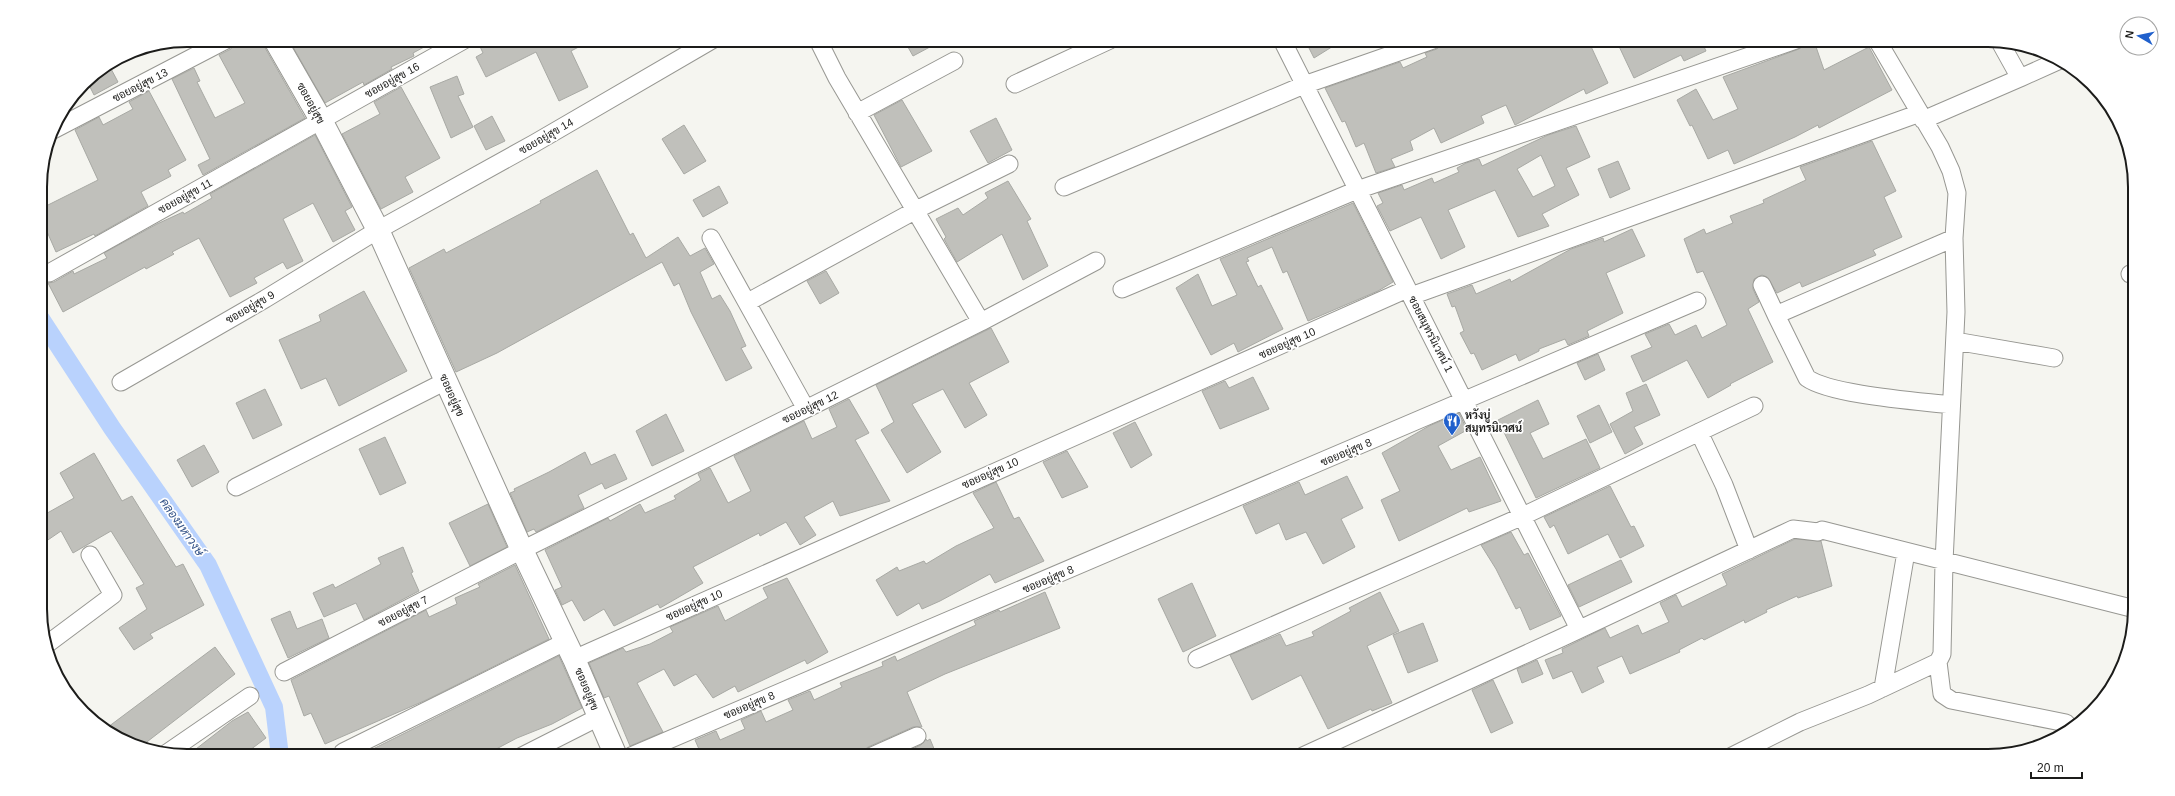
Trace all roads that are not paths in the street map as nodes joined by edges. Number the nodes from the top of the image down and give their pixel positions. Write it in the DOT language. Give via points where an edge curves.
graph roads {
  1 [pos="213,47"];
  2 [pos="279,47"];
  3 [pos="451,47"];
  4 [pos="700,47"];
  5 [pos="821,47"];
  6 [pos="1095,47"];
  7 [pos="1285,47"];
  8 [pos="1413,47"];
  9 [pos="1776,47"];
  10 [pos="1881,47"];
  11 [pos="2003,48"];
  12 [pos="954,61"];
  13 [pos="2053,63"];
  14 [pos="2020,78"];
  15 [pos="1015,84"];
  16 [pos="1304,85"];
  17 [pos="857,113"];
  18 [pos="1922,117"];
  19 [pos="321,120"];
  20 [pos="61,126"];
  21 [pos="1009,164"];
  22 [pos="1064,187"];
  23 [pos="1357,190"];
  24 [pos="916,210"];
  25 [pos="378,230"];
  26 [pos="711,238"];
  27 [pos="1954,238"];
  28 [pos="1096,261"];
  29 [pos="49,273"];
  30 [pos="1762,285"];
  31 [pos="1122,289"];
  32 [pos="1409,292"];
  33 [pos="1697,301"];
  34 [pos="748,302"];
  35 [pos="1776,315"];
  36 [pos="981,322"];
  37 [pos="1954,341"];
  38 [pos="2054,358"];
  39 [pos="446,381"];
  40 [pos="121,382"];
  41 [pos="1465,401"];
  42 [pos="1951,405"];
  43 [pos="1754,406"];
  44 [pos="806,409"];
  45 [pos="1699,432"];
  46 [pos="236,487"];
  47 [pos="1522,516"];
  48 [pos="522,550"];
  49 [pos="1749,550"];
  50 [pos="1906,552"];
  51 [pos="90,555"];
  52 [pos="1944,562"];
  53 [pos="2128,607"];
  54 [pos="1579,629"];
  55 [pos="51,642"];
  56 [pos="570,650"];
  57 [pos="1197,659"];
  58 [pos="1938,662"];
  59 [pos="284,672"];
  60 [pos="1883,688"];
  61 [pos="250,696"];
  62 [pos="598,717"];
  63 [pos="2066,723"];
  64 [pos="917,736"];
  65 [pos="174,749"];
  66 [pos="350,749"];
  67 [pos="536,749"];
  68 [pos="613,749"];
  69 [pos="647,749"];
  70 [pos="888,749"];
  71 [pos="1318,749"];
  72 [pos="1746,749"];
  1 -- 20 [label="street, ซอยอยู่สุข 13"];
  2 -- 19 [label="street, ซอยอยู่สุข"];
  3 -- 19 [label="street, ซอยอยู่สุข 16"];
  4 -- 25 [label="street, ซอยอยู่สุข 14"];
  5 -- 17 [label="street"];
  6 -- 15 [label="street"];
  7 -- 16 [label="street, ซอยสมุทรนิเวศน์ 1"];
  8 -- 16 [label="street"];
  9 -- 23 [label="street"];
  10 -- 18 [label="street"];
  11 -- 14 [label="street"];
  12 -- 17 [label="street"];
  13 -- 14 [label="street, ซอยอยู่สุข 10"];
  14 -- 18 [label="street, ซอยอยู่สุข 10"];
  16 -- 22 [label="street"];
  16 -- 23 [label="street, ซอยสมุทรนิเวศน์ 1"];
  17 -- 24 [label="street"];
  18 -- 27 [label="street" via="1951,170 1957,193"];
  18 -- 32 [label="street, ซอยอยู่สุข 10"];
  19 -- 25 [label="street, ซอยอยู่สุข"];
  19 -- 29 [label="street, ซอยอยู่สุข 11"];
  21 -- 24 [label="street"];
  23 -- 31 [label="street"];
  23 -- 32 [label="street, ซอยสมุทรนิเวศน์ 1"];
  24 -- 34 [label="street"];
  24 -- 36 [label="street"];
  25 -- 39 [label="street, ซอยอยู่สุข"];
  25 -- 40 [label="street, ซอยอยู่สุข 9"];
  26 -- 34 [label="street"];
  27 -- 35 [label="street"];
  27 -- 37 [label="street"];
  28 -- 36 [label="street, ซอยอยู่สุข 12"];
  30 -- 35 [label="street"];
  32 -- 41 [label="street, ซอยสมุทรนิเวศน์ 1"];
  32 -- 56 [label="street, ซอยอยู่สุข 10"];
  33 -- 41 [label="street, ซอยอยู่สุข 8"];
  34 -- 44 [label="street"];
  35 -- 42 [label="street" via="1807,378 1816,384 1838,390"];
  36 -- 44 [label="street, ซอยอยู่สุข 12"];
  37 -- 38 [label="street"];
  37 -- 42 [label="street"];
  39 -- 46 [label="street"];
  39 -- 48 [label="street, ซอยอยู่สุข"];
  41 -- 47 [label="street, ซอยสมุทรนิเวศน์ 1"];
  41 -- 69 [label="street, ซอยอยู่สุข 8"];
  42 -- 52 [label="street"];
  43 -- 45 [label="street"];
  44 -- 48 [label="street, ซอยอยู่สุข 12"];
  45 -- 47 [label="street"];
  45 -- 49 [label="street" via="1724,485"];
  47 -- 54 [label="street, ซอยสมุทรนิเวศน์ 1"];
  47 -- 57 [label="street"];
  48 -- 56 [label="street, ซอยอยู่สุข"];
  48 -- 59 [label="street, ซอยอยู่สุข 7"];
  49 -- 50 [label="street" via="1793,529 1818,532 1822,530"];
  49 -- 54 [label="street"];
  50 -- 52 [label="street"];
  50 -- 60 [label="street"];
  51 -- 55 [label="street" via="112,595"];
  52 -- 53 [label="street"];
  52 -- 58 [label="street" via="1942,654"];
  54 -- 71 [label="street"];
  56 -- 62 [label="street, ซอยอยู่สุข"];
  56 -- 66 [label="street, ซอยอยู่สุข 10"];
  58 -- 60 [label="street"];
  58 -- 63 [label="street" via="1942,694 1951,700"];
  60 -- 72 [label="street" via="1800,722"];
  61 -- 65 [label="street"];
  62 -- 67 [label="street"];
  62 -- 68 [label="street, ซอยอยู่สุข"];
  64 -- 70 [label="street"];
}
